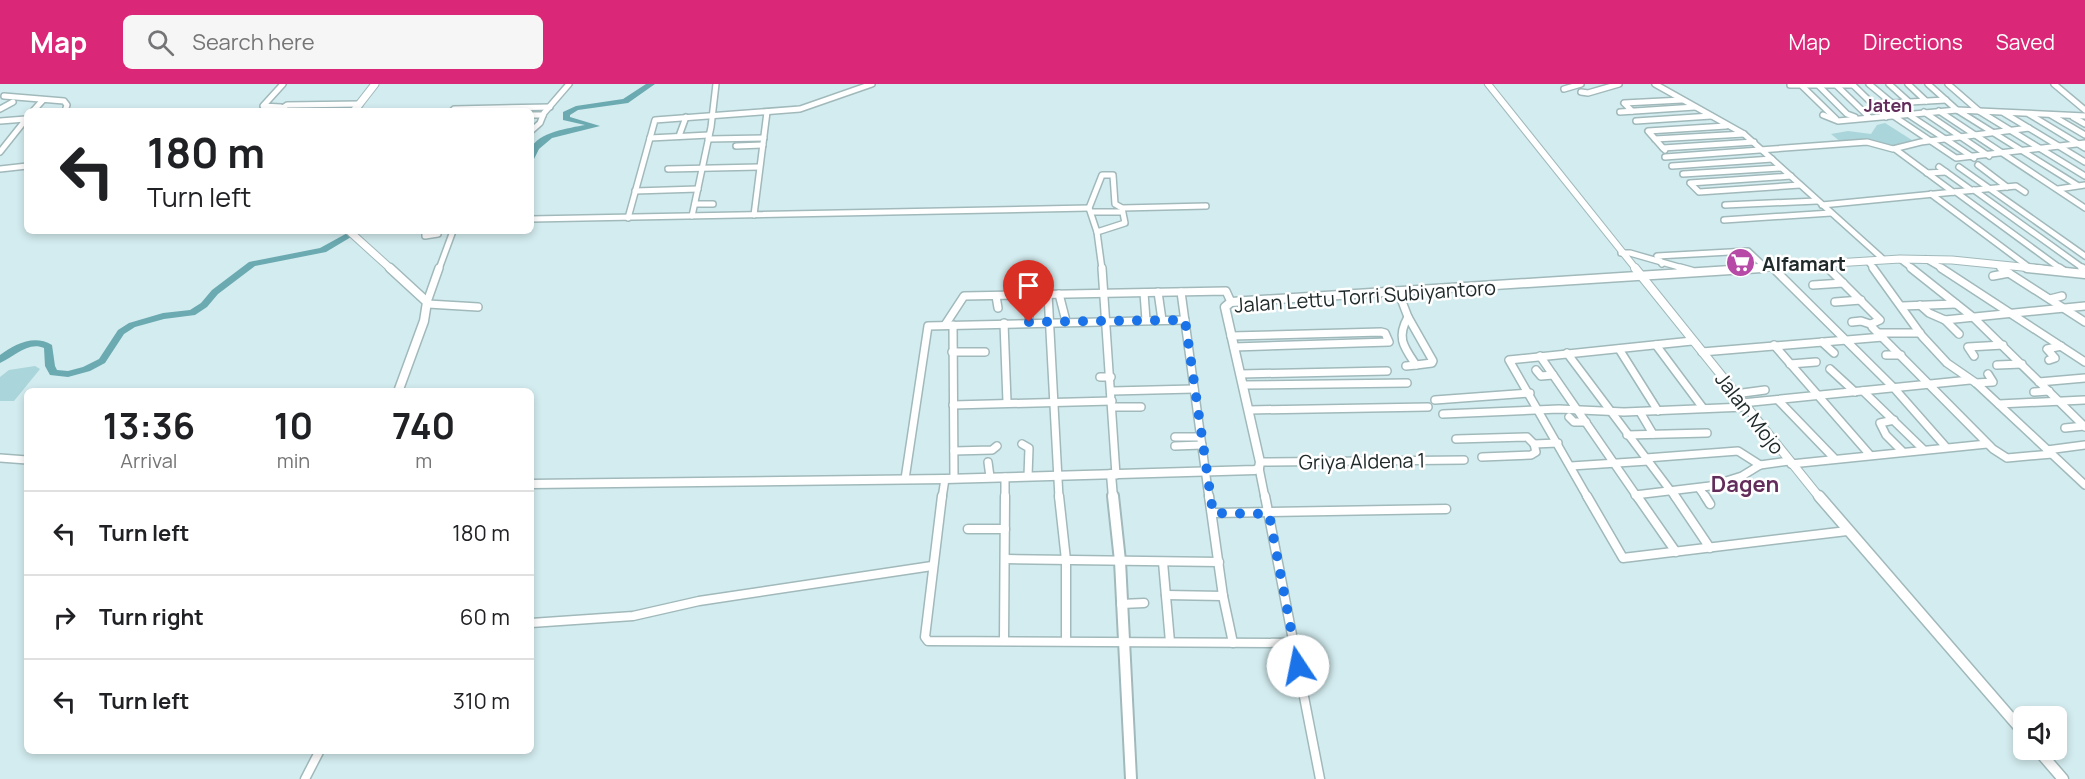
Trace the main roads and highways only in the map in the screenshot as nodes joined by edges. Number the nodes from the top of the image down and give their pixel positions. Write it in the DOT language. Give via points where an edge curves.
graph roads {
  1 [pos="375,84"];
  2 [pos="357,108"];
  3 [pos="353,234"];
  4 [pos="2085,272"];
  5 [pos="399,388"];
  6 [pos="1114,474"];
  7 [pos="534,484"];
  8 [pos="1131,779"];
  1 -- 2 [label="main road"];
  3 -- 5 [label="main road" via="428,303"];
  4 -- 6 [label="main road, Jalan Lettu Torri Subiyantoro" via="1925,258 1883,259 1231,302 1225,307 1260,465 1252,470"];
  6 -- 7 [label="main road"];
  6 -- 8 [label="main road"];
}
